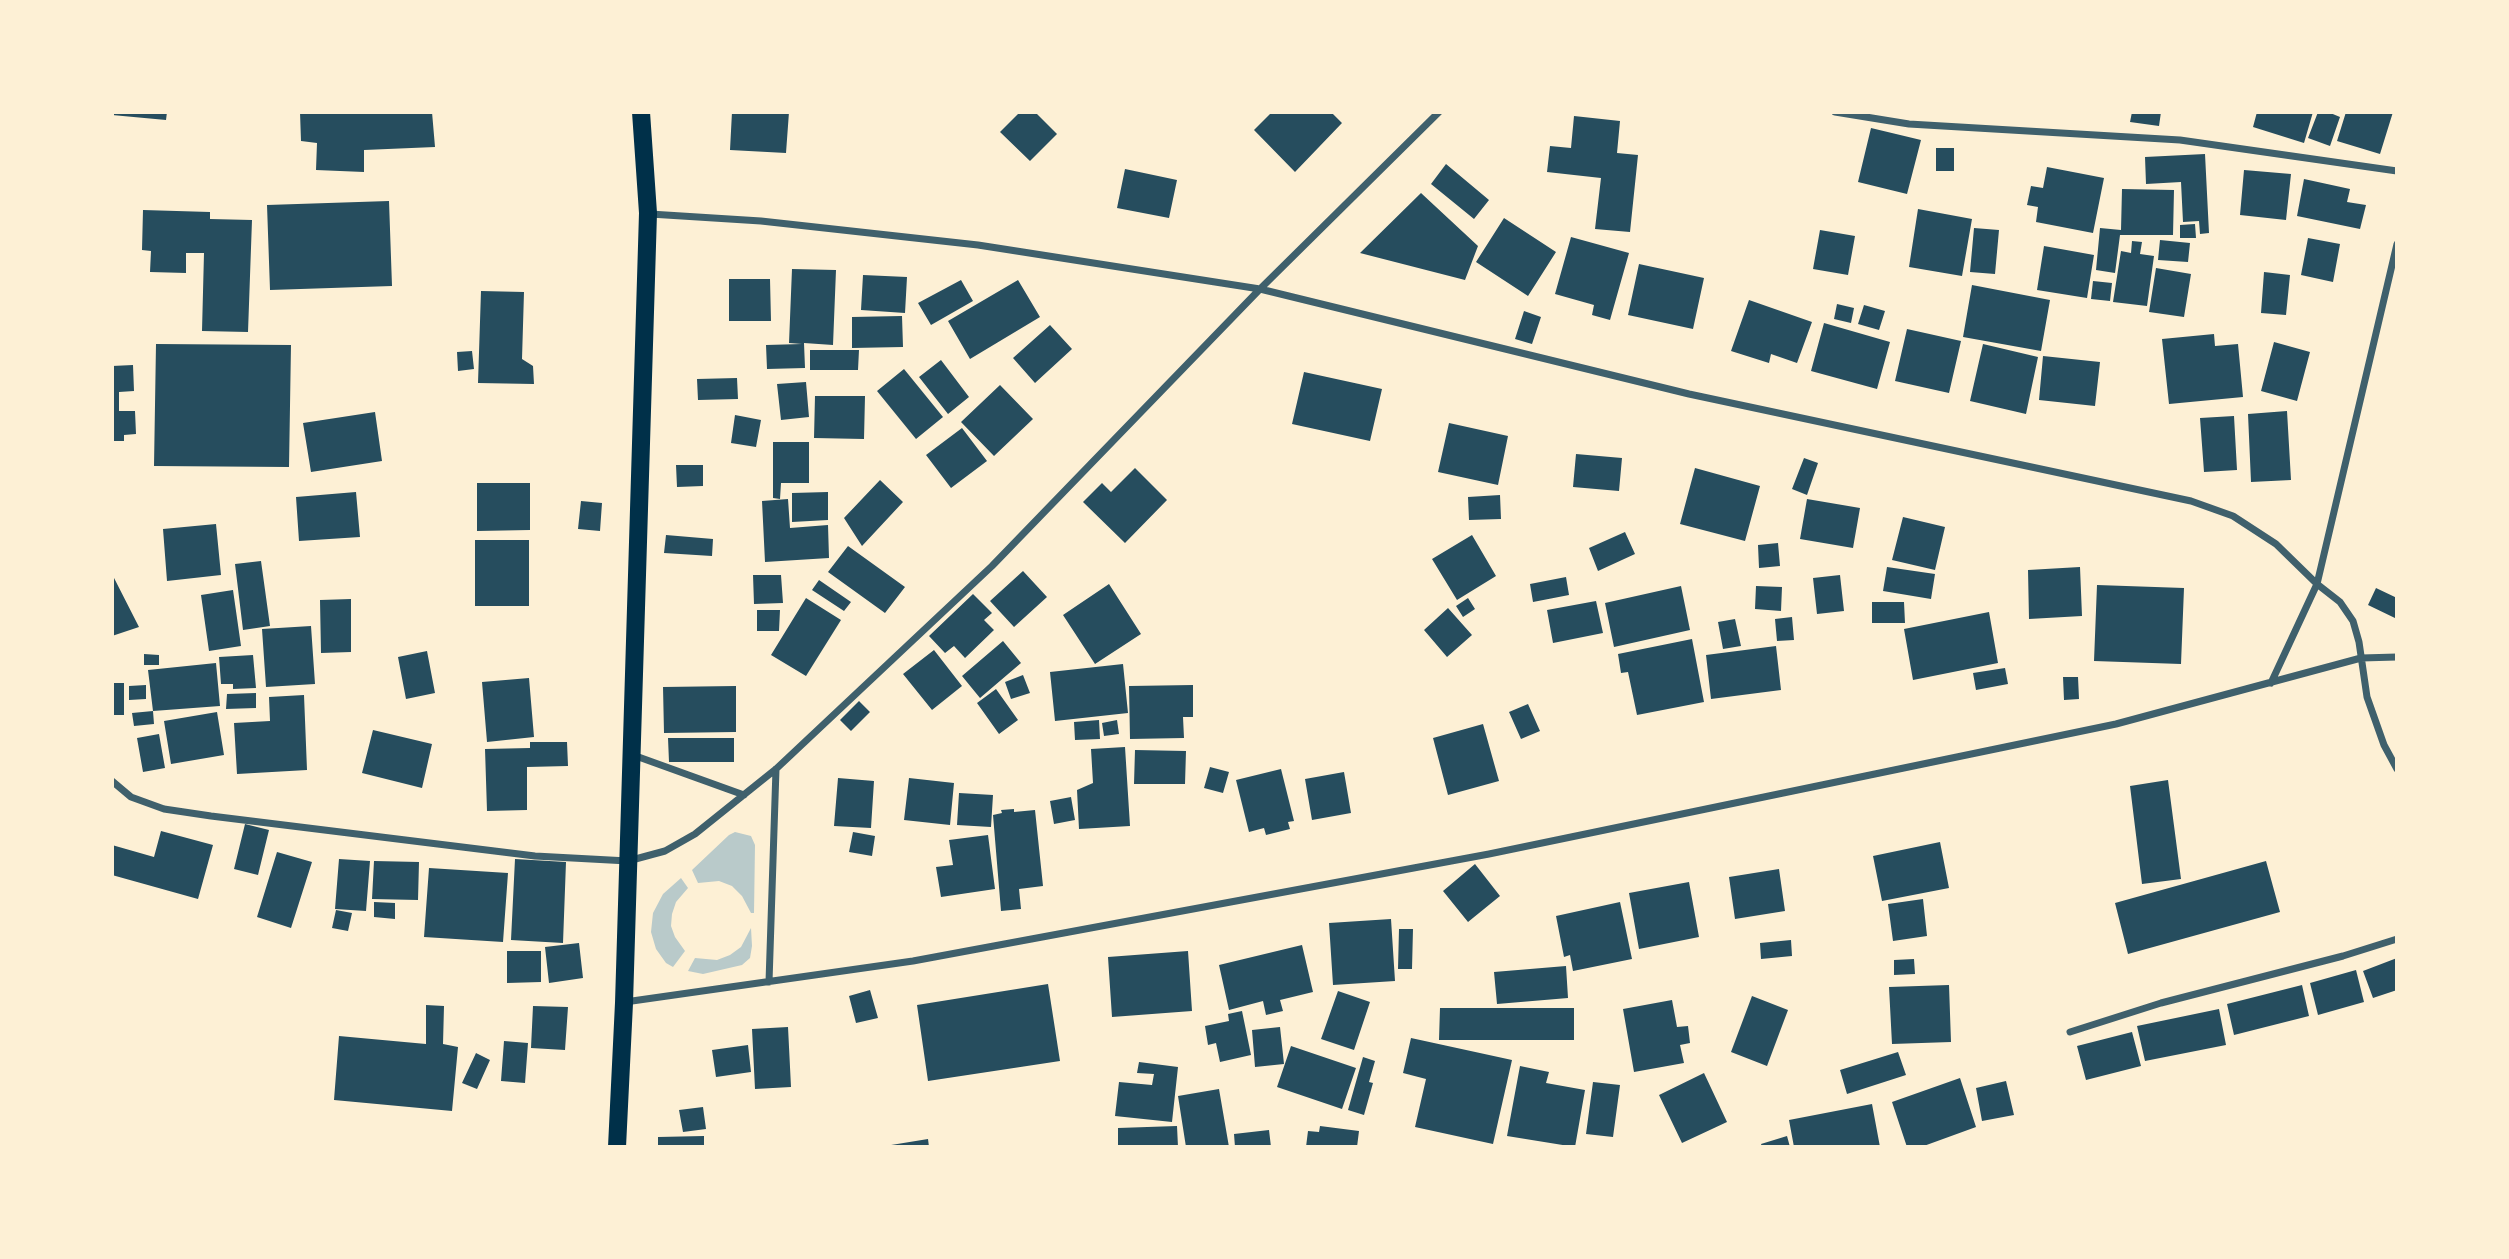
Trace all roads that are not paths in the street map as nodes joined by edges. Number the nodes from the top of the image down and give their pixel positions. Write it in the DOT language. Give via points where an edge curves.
graph roads {
  1 [pos="641,112"];
  2 [pos="1439,112"];
  3 [pos="1835,112"];
  4 [pos="2397,171"];
  5 [pos="648,213"];
  6 [pos="2397,244"];
  7 [pos="1260,289"];
  8 [pos="2317,584"];
  9 [pos="2397,657"];
  10 [pos="2361,658"];
  11 [pos="2271,683"];
  12 [pos="631,754"];
  13 [pos="776,769"];
  14 [pos="2397,769"];
  15 [pos="112,781"];
  16 [pos="744,795"];
  17 [pos="628,861"];
  18 [pos="2397,939"];
  19 [pos="769,982"];
  20 [pos="624,1003"];
  21 [pos="2070,1032"];
  22 [pos="617,1147"];
  1 -- 5 [label="main road"];
  2 -- 7 [label="street"];
  3 -- 4 [label="street" via="1909,124 2180,140"];
  5 -- 7 [label="street" via="978,245"];
  5 -- 12 [label="main road"];
  6 -- 8 [label="street"];
  7 -- 8 [label="street" via="1676,391 2191,501 2233,516 2276,544"];
  7 -- 13 [label="street" via="992,566"];
  8 -- 10 [label="street" via="2340,602 2354,621"];
  8 -- 11 [label="street"];
  9 -- 10 [label="street"];
  10 -- 11 [label="street"];
  10 -- 14 [label="street" via="2367,697"];
  11 -- 19 [label="street" via="2116,724 1489,854 913,961"];
  12 -- 16 [label="street"];
  12 -- 17 [label="main road"];
  13 -- 16 [label="street"];
  13 -- 19 [label="street"];
  15 -- 17 [label="street" via="131,797 164,809 536,856"];
  16 -- 17 [label="street" via="695,834 665,851"];
  17 -- 20 [label="main road"];
  18 -- 21 [label="street"];
  19 -- 20 [label="street"];
  20 -- 22 [label="main road"];
}
